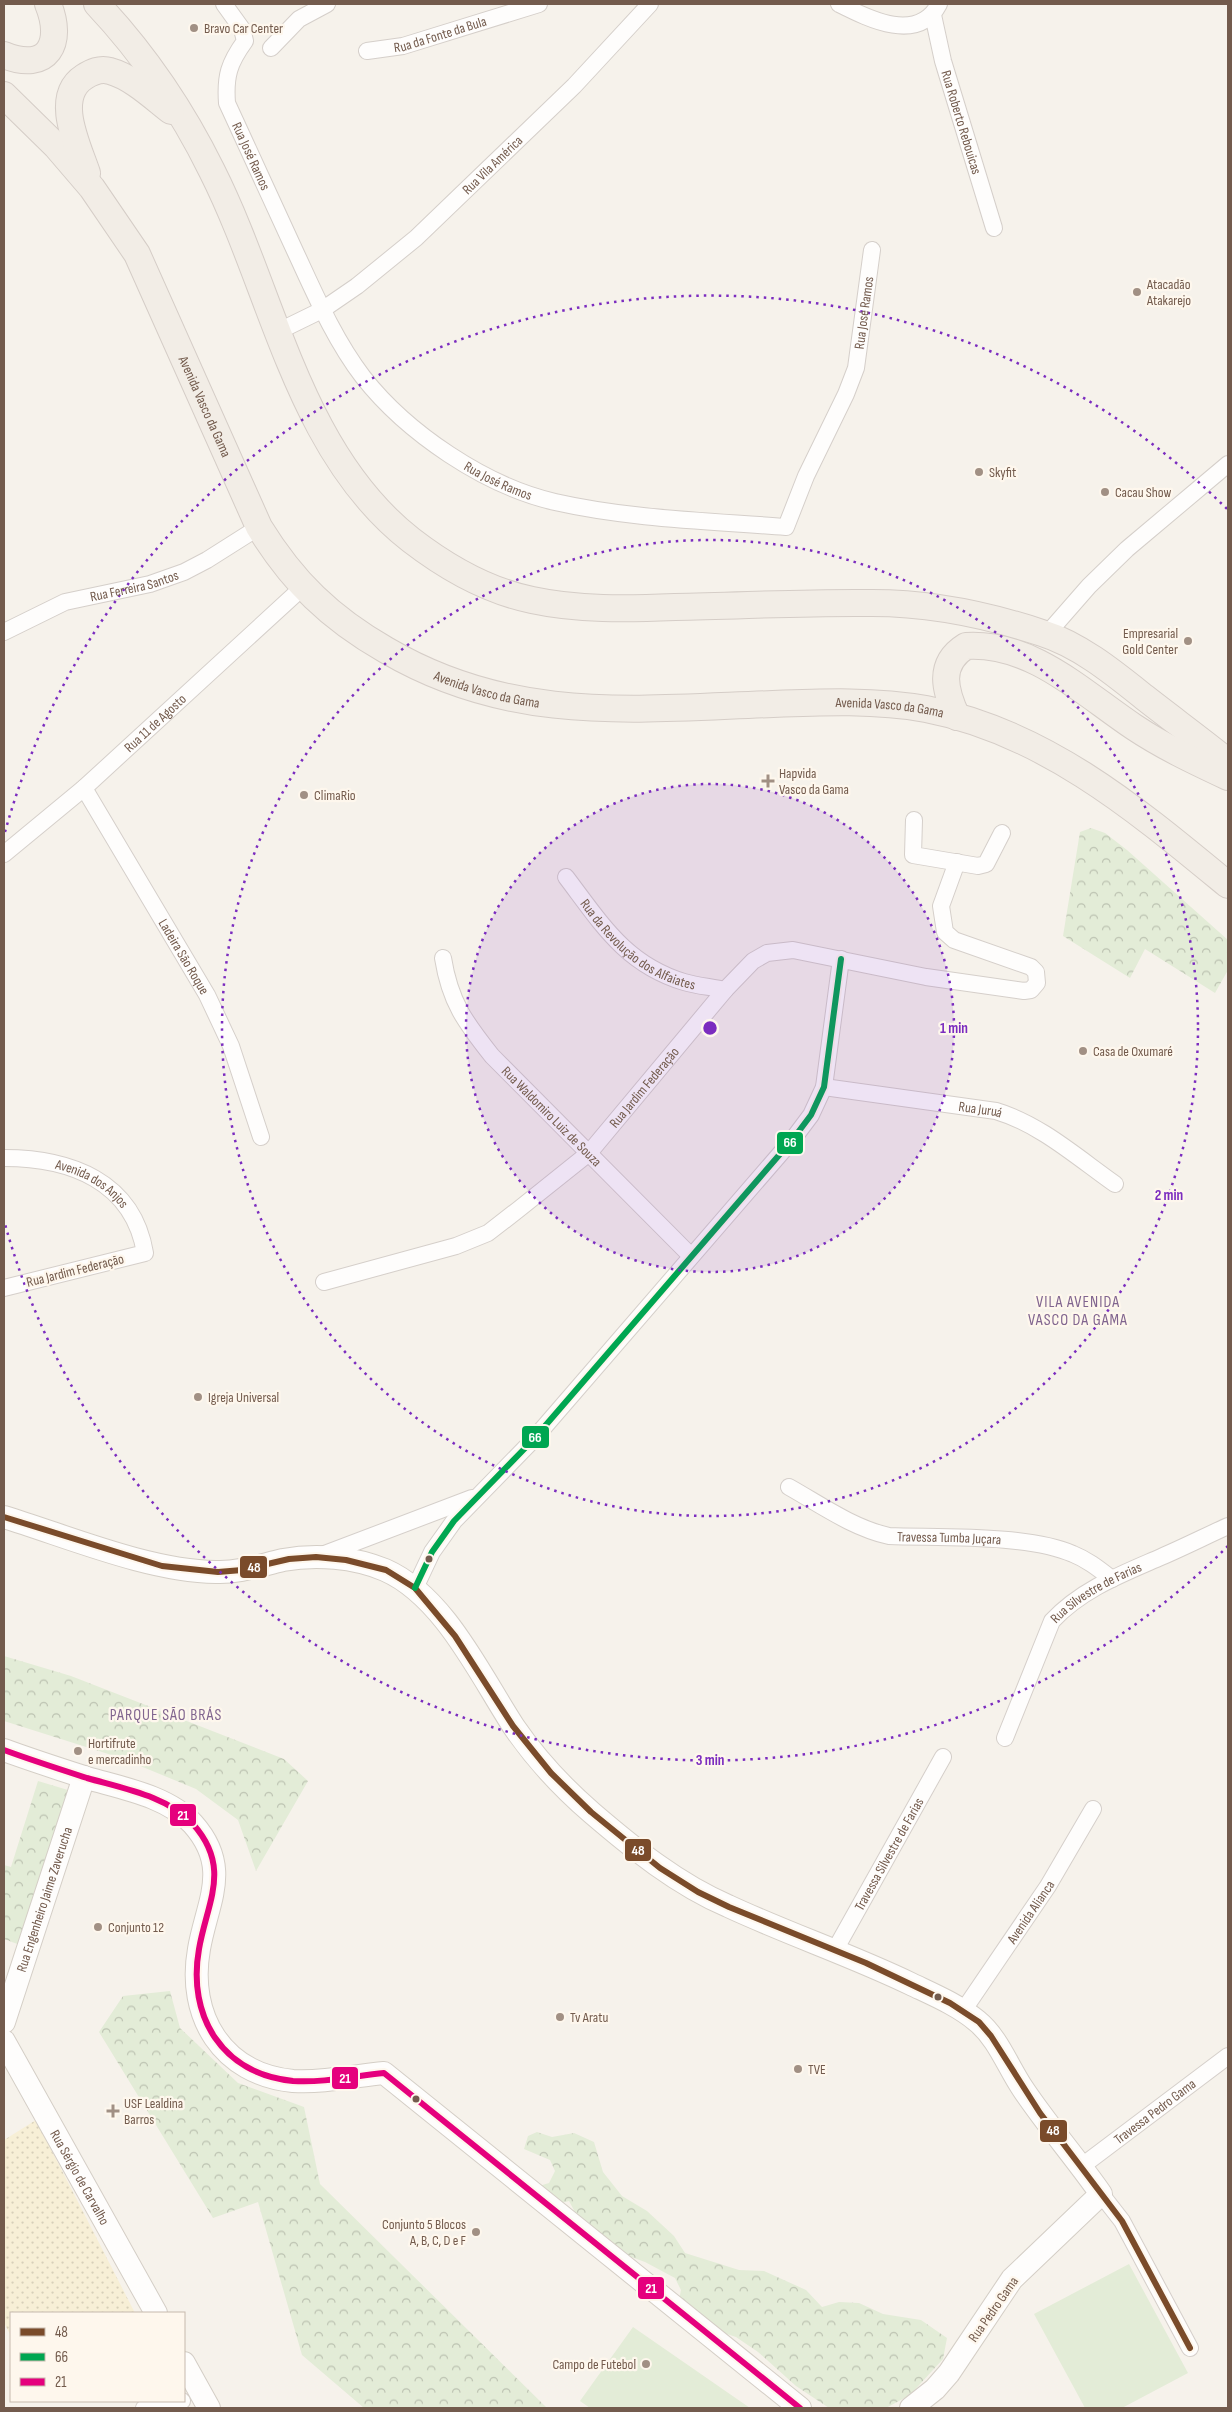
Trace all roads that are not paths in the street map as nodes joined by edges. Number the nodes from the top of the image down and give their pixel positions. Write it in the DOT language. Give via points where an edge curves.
graph roads {
  1 [pos="48,4"];
  2 [pos="97,4"];
  3 [pos="224,4"];
  4 [pos="327,4"];
  5 [pos="539,4"];
  6 [pos="650,4"];
  7 [pos="839,4"];
  8 [pos="936,9"];
  9 [pos="271,48"];
  10 [pos="368,51"];
  11 [pos="4,55"];
  12 [pos="4,95"];
  13 [pos="187,124"];
  14 [pos="92,188"];
  15 [pos="994,228"];
  16 [pos="872,250"];
  17 [pos="322,310"];
  18 [pos="279,331"];
  19 [pos="1228,464"];
  20 [pos="259,527"];
  21 [pos="303,587"];
  22 [pos="4,632"];
  23 [pos="1047,634"];
  24 [pos="957,717"];
  25 [pos="1228,762"];
  26 [pos="1228,777"];
  27 [pos="84,788"];
  28 [pos="914,820"];
  29 [pos="1002,833"];
  30 [pos="4,854"];
  31 [pos="957,862"];
  32 [pos="566,877"];
  33 [pos="1228,885"];
  34 [pos="443,958"];
  35 [pos="841,959"];
  36 [pos="725,990"];
  37 [pos="824,1087"];
  38 [pos="261,1138"];
  39 [pos="589,1153"];
  40 [pos="4,1158"];
  41 [pos="1115,1184"];
  42 [pos="145,1253"];
  43 [pos="692,1256"];
  44 [pos="324,1282"];
  45 [pos="4,1288"];
  46 [pos="789,1487"];
  47 [pos="477,1496"];
  48 [pos="4,1517"];
  49 [pos="1228,1526"];
  50 [pos="316,1557"];
  51 [pos="1112,1579"];
  52 [pos="416,1588"];
  53 [pos="1005,1738"];
  54 [pos="4,1750"];
  55 [pos="943,1757"];
  56 [pos="84,1777"];
  57 [pos="1093,1809"];
  58 [pos="835,1950"];
  59 [pos="964,2011"];
  60 [pos="4,2022"];
  61 [pos="4,2041"];
  62 [pos="1228,2056"];
  63 [pos="1082,2166"];
  64 [pos="1101,2194"];
  65 [pos="155,2312"];
  66 [pos="1190,2348"];
  67 [pos="185,2367"];
  68 [pos="194,2402"];
  69 [pos="144,2408"];
  70 [pos="800,2408"];
  71 [pos="911,2408"];
  1 -- 11 [label="main road" via="56,32 55,41 47,52 27,60"];
  2 -- 13 [label="main road" via="132,43"];
  3 -- 17 [label="street, Rua José Ramos" via="242,29 245,41 232,59 226,82 227,103"];
  4 -- 9 [label="street" via="299,19"];
  5 -- 10 [label="street, Rua da Fonte da Bula" via="403,46"];
  6 -- 17 [label="street, Rua Vila América" via="574,86 416,238"];
  7 -- 8 [label="street" via="879,22 900,26 919,24"];
  8 -- 15 [label="street, Rua Roberto Rebouicas" via="943,61"];
  12 -- 14 [label="main road, Avenida Vasco da Gama" via="56,146"];
  13 -- 14 [label="main road" via="145,90 109,70 94,70 78,81 71,92 71,125"];
  13 -- 18 [label="main road" via="213,173"];
  14 -- 20 [label="main road, Avenida Vasco da Gama" via="136,254"];
  16 -- 17 [label="street, Rua José Ramos" via="852,382 818,448 786,527 594,510 553,502 472,470 439,448 385,402 345,352"];
  17 -- 18 [label="street, Rua Vila América"];
  18 -- 23 [label="main road" via="308,402 349,478 379,513 412,541 452,568 491,587 530,600 615,608 873,603 921,606"];
  19 -- 23 [label="street" via="1127,549"];
  20 -- 21 [label="main road, Avenida Vasco da Gama" via="279,559"];
  20 -- 22 [label="street, Rua Ferreira Santos" via="184,572 150,584 65,602"];
  21 -- 24 [label="main road, Avenida Vasco da Gama" via="337,618 409,664 448,682 521,702 615,709 866,703 926,709"];
  21 -- 27 [label="street, Rua 11 de Agosto"];
  23 -- 25 [label="main road" via="1113,673"];
  24 -- 26 [label="main road" via="947,688 946,673 950,660 966,646 1000,648 1048,667 1155,740"];
  24 -- 33 [label="main road, Avenida Vasco da Gama" via="1020,739 1088,776 1167,834"];
  27 -- 30 [label="street, Rua 11 de Agosto"];
  27 -- 38 [label="street, Ladeira São Roque" via="207,995 232,1046"];
  28 -- 31 [label="street" via="912,855"];
  29 -- 31 [label="street" via="986,864 978,866"];
  31 -- 35 [label="street, Rua Jardim Federação" via="941,906 945,932 954,940 1031,967 1037,978 1034,988 1024,991 926,977"];
  32 -- 36 [label="street, Rua da Revolução dos Alfaiates" via="620,946 636,959 684,982"];
  34 -- 39 [label="street, Rua Waldomiro Luiz de Souza" via="454,1003 471,1030 531,1097"];
  35 -- 36 [label="street, Rua Jardim Federação" via="793,950 767,953 753,961"];
  35 -- 37 [label="street"];
  36 -- 39 [label="street, Rua Jardim Federação"];
  37 -- 41 [label="street, Rua Juruá" via="996,1111 1012,1116"];
  37 -- 43 [label="street" via="793,1140"];
  39 -- 43 [label="street, Rua Waldomiro Luiz de Souza"];
  39 -- 44 [label="street, Rua Jardim Federação" via="488,1233 424,1257"];
  40 -- 42 [label="street, Avenida dos Anjos" via="66,1166 104,1184 133,1215 142,1234"];
  42 -- 45 [label="street, Rua Jardim Federação"];
  43 -- 47 [label="street" via="532,1441"];
  46 -- 51 [label="street, Travessa Tumba Juçara" via="874,1533 1051,1546 1091,1563"];
  47 -- 50 [label="street"];
  47 -- 52 [label="street" via="441,1536"];
  48 -- 50 [label="street" via="162,1566 191,1570 242,1570 289,1559"];
  49 -- 51 [label="street, Rua Silvestre de Farias"];
  50 -- 52 [label="street" via="386,1570"];
  51 -- 53 [label="street, Rua Silvestre de Farias" via="1079,1596 1052,1621"];
  52 -- 58 [label="street" via="455,1636 531,1749 590,1812 660,1868 698,1892"];
  54 -- 56 [label="street"];
  55 -- 58 [label="street, Travessa Silvestre de Farias"];
  56 -- 60 [label="street, Rua Engenheiro Jaime Zaverucha"];
  56 -- 70 [label="street" via="170,1807 192,1823 205,1841 213,1860 215,1879 195,1974 203,2019 223,2049 263,2074 293,2081 384,2073"];
  57 -- 59 [label="street, Avenida Alianca" via="1048,1886"];
  58 -- 59 [label="street"];
  59 -- 63 [label="street" via="991,2036 1020,2086"];
  61 -- 65 [label="street, Rua Sérgio de Carvalho"];
  62 -- 63 [label="street, Travessa Pedro Gama"];
  63 -- 64 [label="street"];
  64 -- 66 [label="street" via="1122,2221"];
  64 -- 71 [label="street, Rua Pedro Gama" via="1012,2279 949,2373"];
  67 -- 68 [label="street"];
  68 -- 69 [label="street"];
}
